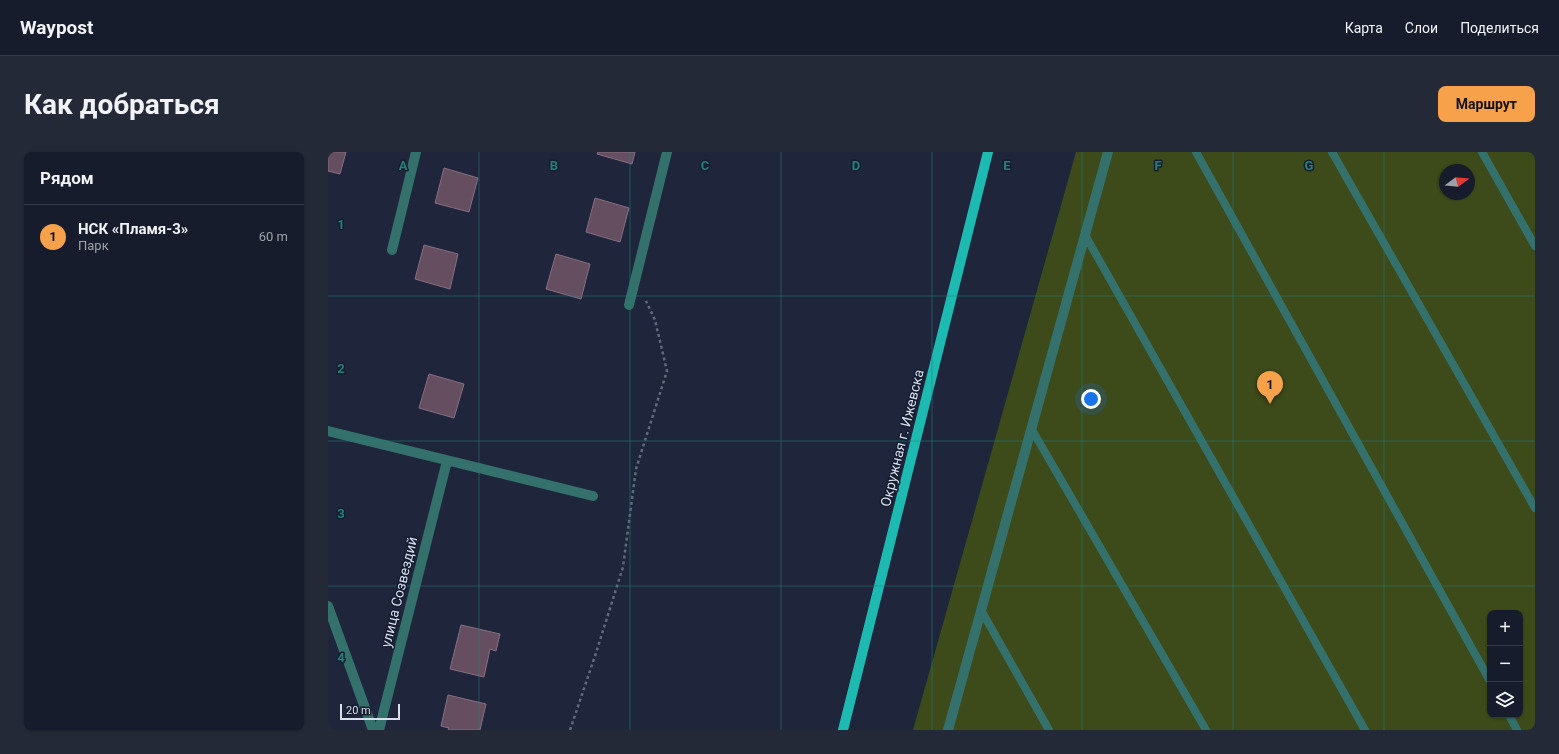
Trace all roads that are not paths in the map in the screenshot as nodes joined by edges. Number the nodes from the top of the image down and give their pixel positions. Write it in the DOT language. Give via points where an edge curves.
graph roads {
  1 [pos="416,152"];
  2 [pos="667,152"];
  3 [pos="988,152"];
  4 [pos="1108,152"];
  5 [pos="1196,152"];
  6 [pos="1332,152"];
  7 [pos="1482,152"];
  8 [pos="1085,236"];
  9 [pos="1535,246"];
  10 [pos="392,250"];
  11 [pos="630,305"];
  12 [pos="1031,428"];
  13 [pos="328,431"];
  14 [pos="447,461"];
  15 [pos="594,496"];
  16 [pos="1535,508"];
  17 [pos="328,606"];
  18 [pos="981,610"];
  19 [pos="1487,676"];
  20 [pos="1511,718"];
  21 [pos="373,730"];
  22 [pos="379,730"];
  23 [pos="843,730"];
  24 [pos="948,730"];
  25 [pos="1049,730"];
  26 [pos="1206,730"];
  27 [pos="1365,730"];
  28 [pos="1517,730"];
  1 -- 10 [label="street"];
  2 -- 11 [label="street"];
  3 -- 23 [label="main road, Окружная г. Ижевска"];
  4 -- 8 [label="street"];
  5 -- 19 [label="lane"];
  6 -- 16 [label="lane"];
  7 -- 9 [label="lane"];
  8 -- 12 [label="street"];
  8 -- 27 [label="lane"];
  12 -- 18 [label="street"];
  12 -- 26 [label="lane"];
  13 -- 14 [label="street"];
  14 -- 15 [label="street"];
  14 -- 22 [label="street, улица Созвездий"];
  17 -- 21 [label="street"];
  18 -- 24 [label="street"];
  18 -- 25 [label="lane"];
  20 -- 28 [label="lane"];
}
